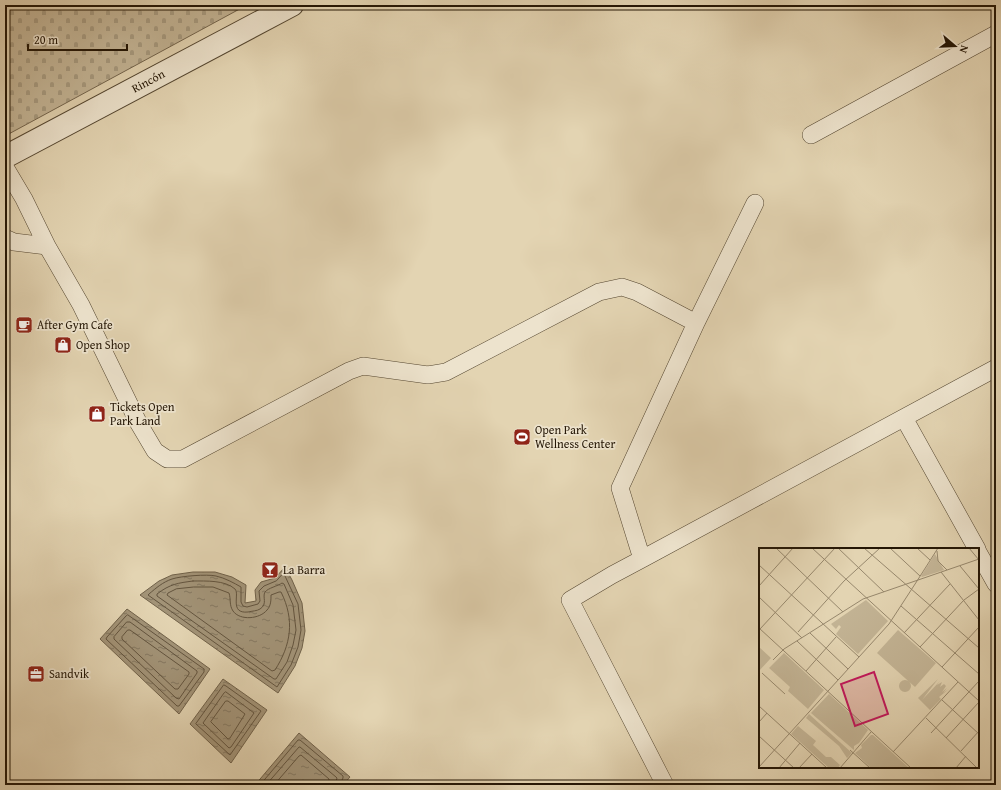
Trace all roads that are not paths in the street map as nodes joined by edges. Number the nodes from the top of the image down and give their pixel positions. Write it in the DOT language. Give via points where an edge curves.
graph roads {
  1 [pos="292,5"];
  2 [pos="996,34"];
  3 [pos="811,135"];
  4 [pos="5,157"];
  5 [pos="5,167"];
  6 [pos="755,203"];
  7 [pos="5,238"];
  8 [pos="47,246"];
  9 [pos="696,323"];
  10 [pos="996,368"];
  11 [pos="904,418"];
  12 [pos="976,548"];
  13 [pos="979,554"];
  14 [pos="642,559"];
  15 [pos="996,584"];
  16 [pos="666,785"];
  1 -- 4 [label="street, Rincón"];
  2 -- 3 [label="lane"];
  5 -- 8 [label="lane"];
  6 -- 9 [label="lane"];
  7 -- 8 [label="lane" via="14,242"];
  8 -- 9 [label="lane" via="81,305 139,424 155,451 167,459 183,460 349,371 363,366 428,375 446,372 599,292 622,287 637,292"];
  9 -- 14 [label="lane" via="620,488"];
  10 -- 11 [label="lane"];
  11 -- 12 [label="lane"];
  11 -- 14 [label="lane"];
  13 -- 15 [label="lane"];
  14 -- 16 [label="lane" via="570,600"];
}
